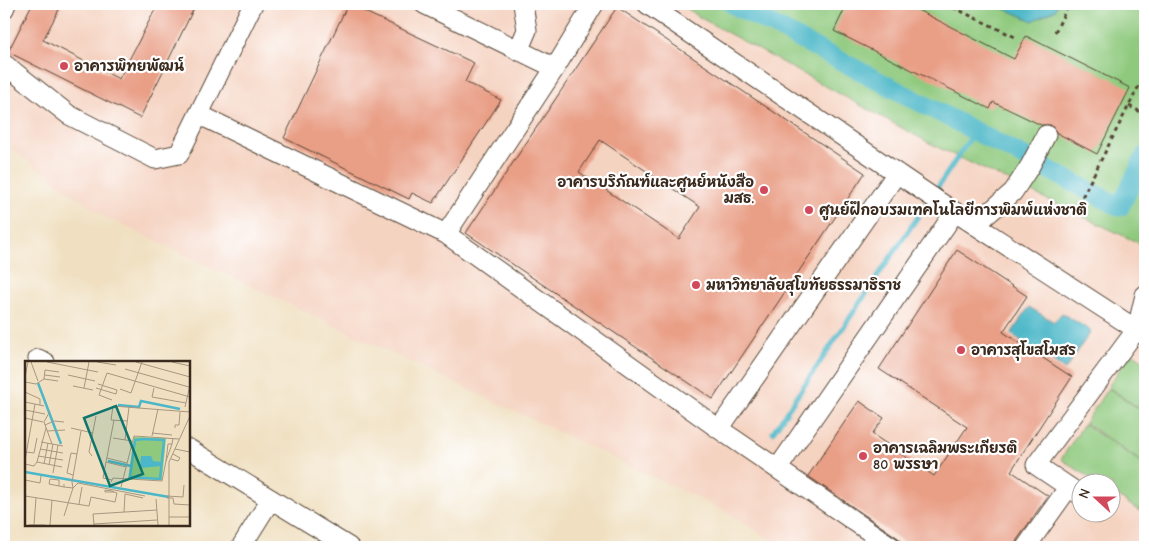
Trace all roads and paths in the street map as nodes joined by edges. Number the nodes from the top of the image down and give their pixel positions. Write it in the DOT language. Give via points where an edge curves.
graph roads {
  1 [pos="6,4"];
  2 [pos="253,4"];
  3 [pos="424,4"];
  4 [pos="524,4"];
  5 [pos="594,4"];
  6 [pos="647,4"];
  7 [pos="946,4"];
  8 [pos="1069,4"];
  9 [pos="4,9"];
  10 [pos="1055,32"];
  11 [pos="1015,37"];
  12 [pos="518,50"];
  13 [pos="4,64"];
  14 [pos="555,68"];
  15 [pos="1145,74"];
  16 [pos="1129,106"];
  17 [pos="1145,114"];
  18 [pos="200,115"];
  19 [pos="1042,142"];
  20 [pos="897,173"];
  21 [pos="1075,211"];
  22 [pos="955,212"];
  23 [pos="975,225"];
  24 [pos="446,234"];
  25 [pos="1145,295"];
  26 [pos="1141,332"];
  27 [pos="719,429"];
  28 [pos="190,450"];
  29 [pos="778,468"];
  30 [pos="1072,490"];
  31 [pos="1072,495"];
  32 [pos="271,499"];
  33 [pos="241,547"];
  34 [pos="349,547"];
  35 [pos="892,547"];
  36 [pos="1026,547"];
  1 -- 9 [label="street"];
  2 -- 18 [label="street"];
  3 -- 12 [label="street"];
  4 -- 12 [label="street" via="527,30"];
  5 -- 14 [label="street"];
  6 -- 20 [label="street"];
  7 -- 11 [label="path"];
  8 -- 10 [label="path"];
  12 -- 14 [label="street"];
  13 -- 18 [label="street" via="69,115 155,159 179,154"];
  14 -- 24 [label="street"];
  15 -- 16 [label="path"];
  16 -- 17 [label="path"];
  16 -- 21 [label="path"];
  18 -- 24 [label="street"];
  19 -- 23 [label="street" via="1013,192"];
  20 -- 22 [label="street"];
  20 -- 27 [label="street"];
  22 -- 23 [label="street"];
  22 -- 29 [label="street"];
  23 -- 26 [label="street"];
  24 -- 27 [label="street"];
  25 -- 26 [label="street"];
  26 -- 30 [label="street" via="1036,465"];
  27 -- 29 [label="street"];
  28 -- 32 [label="street"];
  29 -- 35 [label="street"];
  31 -- 36 [label="street"];
  32 -- 33 [label="street"];
  32 -- 34 [label="street"];
}
